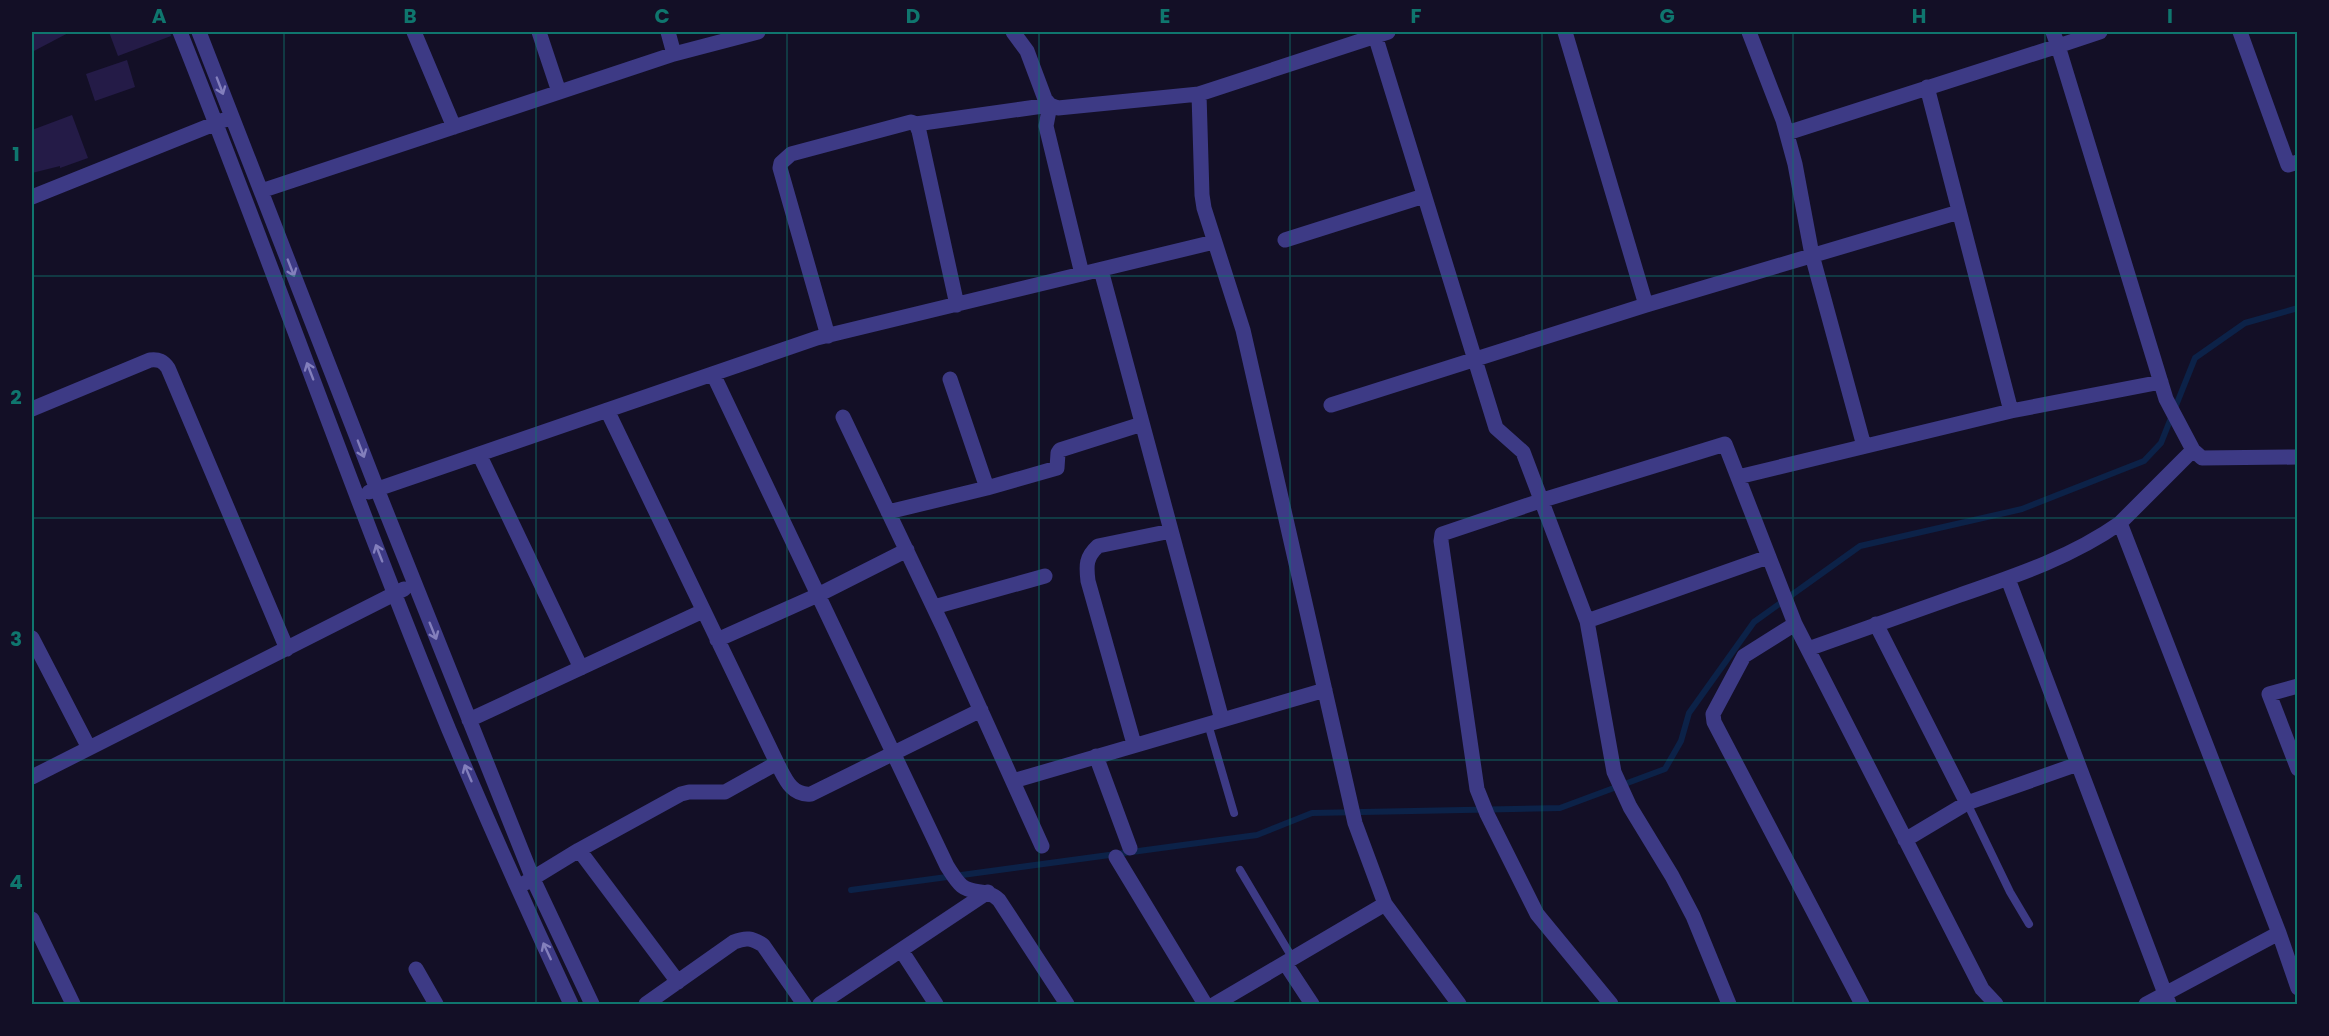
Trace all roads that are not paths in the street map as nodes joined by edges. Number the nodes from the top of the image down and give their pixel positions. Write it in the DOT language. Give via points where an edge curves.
graph roads {
  1 [pos="180,32"];
  2 [pos="199,32"];
  3 [pos="414,32"];
  4 [pos="539,32"];
  5 [pos="668,32"];
  6 [pos="758,32"];
  7 [pos="1013,32"];
  8 [pos="1564,32"];
  9 [pos="1749,32"];
  10 [pos="2100,32"];
  11 [pos="2240,32"];
  12 [pos="1379,33"];
  13 [pos="2055,39"];
  14 [pos="674,54"];
  15 [pos="1926,87"];
  16 [pos="559,92"];
  17 [pos="1200,94"];
  18 [pos="1050,105"];
  19 [pos="232,116"];
  20 [pos="216,124"];
  21 [pos="916,124"];
  22 [pos="454,127"];
  23 [pos="1786,133"];
  24 [pos="2298,162"];
  25 [pos="261,191"];
  26 [pos="1424,196"];
  27 [pos="32,197"];
  28 [pos="1959,212"];
  29 [pos="1285,240"];
  30 [pos="1214,242"];
  31 [pos="1812,255"];
  32 [pos="1101,270"];
  33 [pos="1082,274"];
  34 [pos="957,305"];
  35 [pos="1646,305"];
  36 [pos="828,336"];
  37 [pos="1476,358"];
  38 [pos="713,374"];
  39 [pos="950,380"];
  40 [pos="2161,382"];
  41 [pos="1331,405"];
  42 [pos="32,410"];
  43 [pos="607,410"];
  44 [pos="2011,411"];
  45 [pos="843,417"];
  46 [pos="1142,424"];
  47 [pos="1864,446"];
  48 [pos="2193,450"];
  49 [pos="479,454"];
  50 [pos="2298,457"];
  51 [pos="1737,477"];
  52 [pos="987,488"];
  53 [pos="377,489"];
  54 [pos="358,497"];
  55 [pos="1543,500"];
  56 [pos="888,512"];
  57 [pos="2120,523"];
  58 [pos="1171,531"];
  59 [pos="907,550"];
  60 [pos="1768,556"];
  61 [pos="1045,576"];
  62 [pos="2008,579"];
  63 [pos="415,584"];
  64 [pos="395,594"];
  65 [pos="818,595"];
  66 [pos="934,607"];
  67 [pos="703,611"];
  68 [pos="1587,621"];
  69 [pos="1794,621"];
  70 [pos="1876,624"];
  71 [pos="32,638"];
  72 [pos="717,640"];
  73 [pos="286,649"];
  74 [pos="1808,649"];
  75 [pos="581,668"];
  76 [pos="2298,687"];
  77 [pos="1325,690"];
  78 [pos="981,710"];
  79 [pos="469,720"];
  80 [pos="1215,722"];
  81 [pos="1134,744"];
  82 [pos="89,748"];
  83 [pos="893,753"];
  84 [pos="1096,756"];
  85 [pos="777,763"];
  86 [pos="2078,764"];
  87 [pos="2298,769"];
  88 [pos="32,777"];
  89 [pos="1012,781"];
  90 [pos="1967,803"];
  91 [pos="1234,813"];
  92 [pos="1905,840"];
  93 [pos="1042,846"];
  94 [pos="1130,848"];
  95 [pos="579,850"];
  96 [pos="1116,857"];
  97 [pos="1240,870"];
  98 [pos="533,879"];
  99 [pos="518,888"];
  100 [pos="988,892"];
  101 [pos="1385,904"];
  102 [pos="32,919"];
  103 [pos="2029,924"];
  104 [pos="2279,933"];
  105 [pos="901,950"];
  106 [pos="1289,961"];
  107 [pos="416,969"];
  108 [pos="678,982"];
  109 [pos="2298,988"];
  110 [pos="2167,999"];
  111 [pos="73,1005"];
  112 [pos="436,1005"];
  113 [pos="571,1005"];
  114 [pos="592,1005"];
  115 [pos="646,1005"];
  116 [pos="804,1005"];
  117 [pos="820,1005"];
  118 [pos="936,1005"];
  119 [pos="1067,1005"];
  120 [pos="1205,1005"];
  121 [pos="1215,1005"];
  122 [pos="1312,1005"];
  123 [pos="1459,1005"];
  124 [pos="1611,1005"];
  125 [pos="1729,1005"];
  126 [pos="1862,1005"];
  127 [pos="1996,1005"];
  128 [pos="2145,1005"];
  1 -- 20 [label="street"];
  2 -- 19 [label="street, one-way"];
  3 -- 22 [label="street"];
  4 -- 16 [label="street"];
  5 -- 14 [label="street"];
  6 -- 14 [label="street"];
  7 -- 18 [label="street" via="1027,51"];
  8 -- 35 [label="street"];
  9 -- 23 [label="street"];
  10 -- 13 [label="street"];
  11 -- 24 [label="street" via="2288,165"];
  12 -- 17 [label="street"];
  12 -- 26 [label="street"];
  13 -- 15 [label="street"];
  13 -- 40 [label="street"];
  14 -- 16 [label="street"];
  15 -- 23 [label="street"];
  15 -- 28 [label="street"];
  16 -- 22 [label="street"];
  17 -- 18 [label="street" via="1068,109"];
  17 -- 30 [label="street" via="1202,195"];
  18 -- 21 [label="street"];
  18 -- 33 [label="street" via="1046,126"];
  19 -- 20 [label="street"];
  19 -- 25 [label="street"];
  20 -- 27 [label="street"];
  54 -- 20 [label="street, one-way"];
  21 -- 34 [label="street"];
  21 -- 36 [label="street" via="911,122 791,154 781,163"];
  22 -- 25 [label="street"];
  23 -- 31 [label="street"];
  25 -- 53 [label="street, one-way"];
  26 -- 29 [label="street"];
  26 -- 37 [label="street"];
  28 -- 31 [label="street"];
  28 -- 44 [label="street"];
  30 -- 32 [label="street"];
  30 -- 77 [label="street" via="1243,330"];
  31 -- 35 [label="street"];
  31 -- 47 [label="street"];
  32 -- 33 [label="street"];
  32 -- 46 [label="street"];
  33 -- 34 [label="street"];
  34 -- 36 [label="street"];
  35 -- 37 [label="street"];
  36 -- 38 [label="street"];
  37 -- 41 [label="street"];
  37 -- 55 [label="street" via="1496,428 1523,452"];
  38 -- 43 [label="street"];
  38 -- 65 [label="street"];
  39 -- 52 [label="street"];
  40 -- 44 [label="street"];
  40 -- 48 [label="street"];
  42 -- 73 [label="street" via="150,360 164,362"];
  43 -- 49 [label="street"];
  43 -- 67 [label="street"];
  44 -- 47 [label="street"];
  45 -- 56 [label="street"];
  46 -- 52 [label="street" via="1060,450 1057,468"];
  46 -- 58 [label="street"];
  47 -- 51 [label="street"];
  48 -- 50 [label="street" via="2202,458"];
  48 -- 57 [label="street"];
  49 -- 53 [label="street"];
  49 -- 75 [label="street"];
  51 -- 55 [label="street" via="1725,444"];
  51 -- 60 [label="street"];
  52 -- 56 [label="street"];
  53 -- 54 [label="street"];
  53 -- 63 [label="street"];
  64 -- 54 [label="street, one-way"];
  55 -- 68 [label="street"];
  55 -- 124 [label="street" via="1442,534 1441,541 1477,789 1538,914"];
  56 -- 59 [label="street"];
  57 -- 62 [label="street" via="2057,559"];
  57 -- 104 [label="street"];
  58 -- 80 [label="street"];
  58 -- 81 [label="street" via="1098,546 1086,564"];
  59 -- 65 [label="street"];
  59 -- 66 [label="street"];
  60 -- 68 [label="street"];
  60 -- 69 [label="street"];
  61 -- 66 [label="street"];
  62 -- 70 [label="street"];
  62 -- 86 [label="street"];
  63 -- 64 [label="street"];
  63 -- 79 [label="street, one-way"];
  64 -- 73 [label="street"];
  99 -- 64 [label="street, one-way"];
  65 -- 72 [label="street"];
  65 -- 83 [label="street"];
  66 -- 78 [label="street"];
  67 -- 72 [label="street"];
  67 -- 75 [label="street"];
  68 -- 125 [label="street" via="1614,772 1629,807 1693,916"];
  69 -- 74 [label="street"];
  69 -- 126 [label="street" via="1744,656 1713,714 1714,722"];
  70 -- 74 [label="street"];
  70 -- 90 [label="street"];
  71 -- 82 [label="street"];
  72 -- 85 [label="street"];
  73 -- 82 [label="street"];
  74 -- 92 [label="street"];
  75 -- 79 [label="street"];
  76 -- 87 [label="street" via="2269,694"];
  77 -- 80 [label="street"];
  77 -- 101 [label="street" via="1355,823"];
  78 -- 83 [label="street"];
  78 -- 89 [label="street"];
  79 -- 98 [label="street"];
  80 -- 81 [label="street"];
  80 -- 91 [label="lane"];
  81 -- 84 [label="street"];
  82 -- 88 [label="street"];
  83 -- 85 [label="street" via="802,795 789,786"];
  83 -- 100 [label="street" via="946,866 962,886"];
  84 -- 89 [label="street"];
  84 -- 94 [label="street"];
  85 -- 95 [label="street" via="725,792 681,794"];
  86 -- 90 [label="street"];
  86 -- 110 [label="street"];
  89 -- 93 [label="street"];
  90 -- 92 [label="street"];
  90 -- 103 [label="lane"];
  92 -- 127 [label="street" via="1982,989"];
  95 -- 98 [label="street"];
  95 -- 108 [label="street"];
  96 -- 120 [label="street"];
  97 -- 106 [label="lane"];
  98 -- 99 [label="street"];
  98 -- 114 [label="street"];
  113 -- 99 [label="street, one-way"];
  100 -- 105 [label="street"];
  100 -- 119 [label="street" via="999,900"];
  101 -- 106 [label="street"];
  101 -- 123 [label="street"];
  102 -- 111 [label="street"];
  104 -- 109 [label="street"];
  104 -- 110 [label="street"];
  105 -- 117 [label="street"];
  105 -- 118 [label="street"];
  106 -- 121 [label="street"];
  106 -- 122 [label="street"];
  107 -- 112 [label="street"];
  108 -- 115 [label="street"];
  108 -- 116 [label="street" via="734,942 754,939 763,945"];
  110 -- 128 [label="street"];
}
